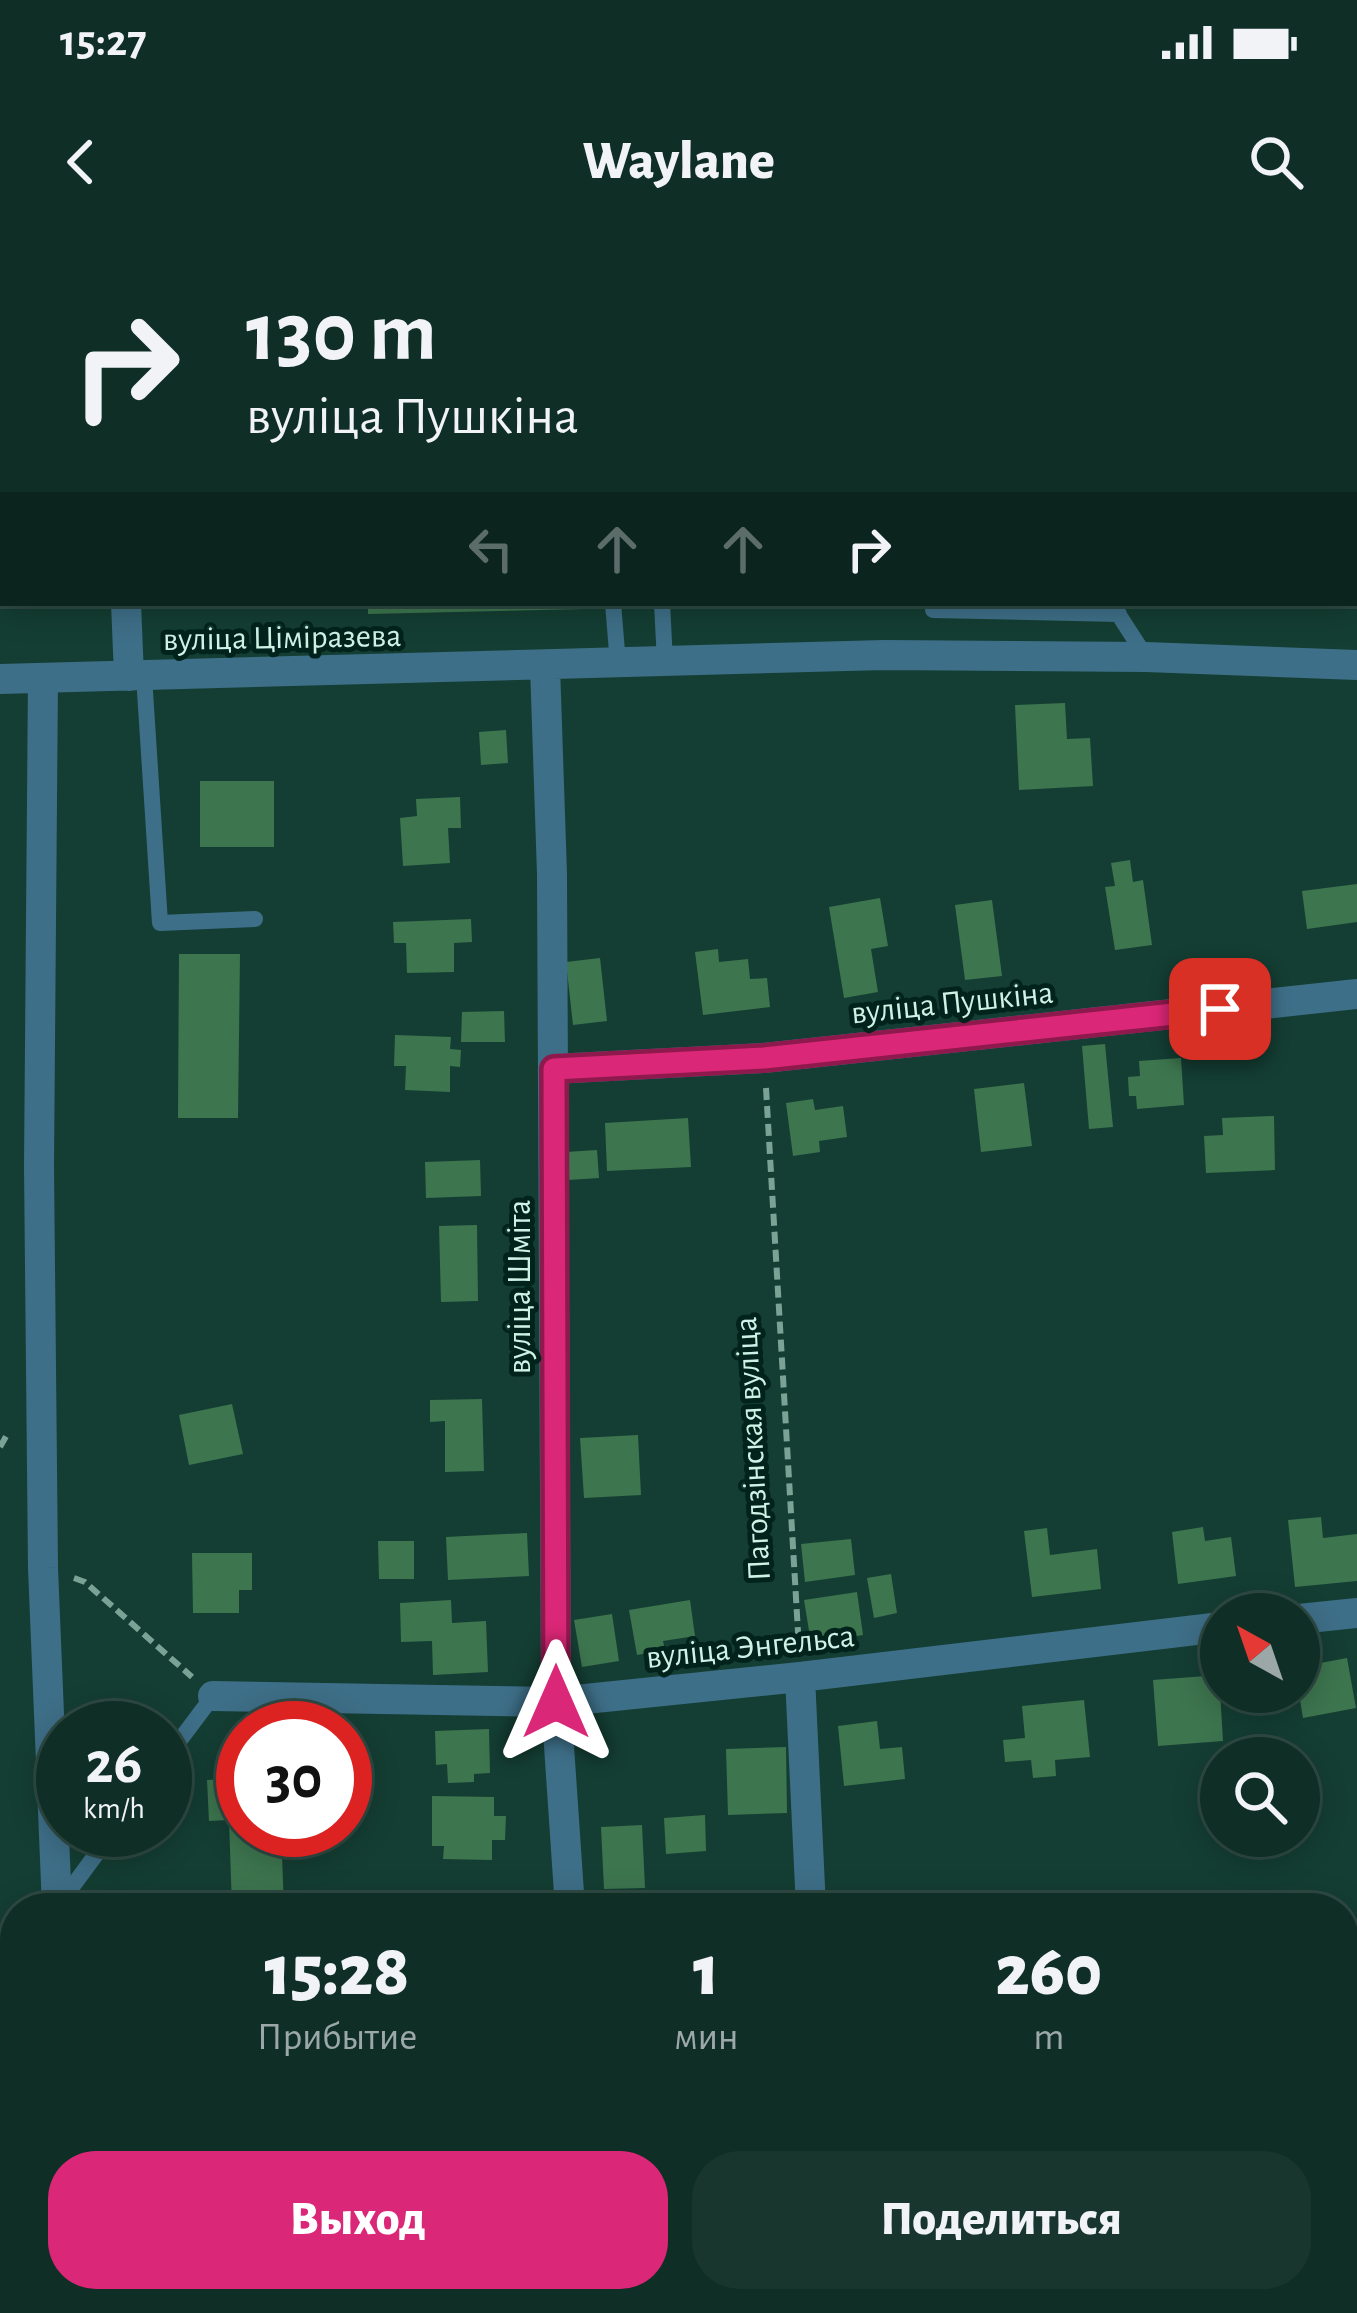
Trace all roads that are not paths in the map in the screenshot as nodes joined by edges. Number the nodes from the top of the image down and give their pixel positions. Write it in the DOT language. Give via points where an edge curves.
graph roads {
  1 [pos="125,606"];
  2 [pos="614,606"];
  3 [pos="662,606"];
  4 [pos="938,606"];
  5 [pos="1115,609"];
  6 [pos="1146,657"];
  7 [pos="664,662"];
  8 [pos="618,664"];
  9 [pos="1357,665"];
  10 [pos="545,666"];
  11 [pos="137,676"];
  12 [pos="43,678"];
  13 [pos="0,679"];
  14 [pos="255,919"];
  15 [pos="1357,994"];
  16 [pos="554,1069"];
  17 [pos="1357,1613"];
  18 [pos="1320,1617"];
  19 [pos="1200,1630"];
  20 [pos="800,1677"];
  21 [pos="212,1696"];
  22 [pos="556,1702"];
  23 [pos="192,1723"];
  24 [pos="94,1857"];
  25 [pos="56,1893"];
  26 [pos="67,1893"];
  27 [pos="569,1893"];
  28 [pos="810,1893"];
  1 -- 11 [label="street"];
  2 -- 8 [label="lane"];
  3 -- 7 [label="lane"];
  4 -- 5 [label="lane" via="933,610"];
  5 -- 6 [label="lane"];
  6 -- 7 [label="street, вуліца Ціміразева"];
  6 -- 9 [label="street, вуліца Ціміразева"];
  7 -- 8 [label="street, вуліца Ціміразева"];
  8 -- 10 [label="street, вуліца Ціміразева"];
  10 -- 11 [label="street, вуліца Ціміразева"];
  10 -- 16 [label="street, вуліца Шміта"];
  11 -- 12 [label="street, вуліца Ціміразева"];
  11 -- 14 [label="lane" via="160,922"];
  12 -- 13 [label="street, вуліца Ціміразева"];
  12 -- 25 [label="street" via="43,1568"];
  15 -- 16 [label="street, вуліца Пушкіна" via="764,1058"];
  16 -- 22 [label="street, вуліца Шміта"];
  17 -- 18 [label="street"];
  19 -- 20 [label="street, вуліца Энгельса"];
  20 -- 22 [label="street, вуліца Энгельса"];
  20 -- 28 [label="street"];
  21 -- 22 [label="street, вуліца Энгельса"];
  21 -- 23 [label="lane"];
  22 -- 27 [label="street, вуліца Шміта"];
  24 -- 26 [label="lane"];
}
